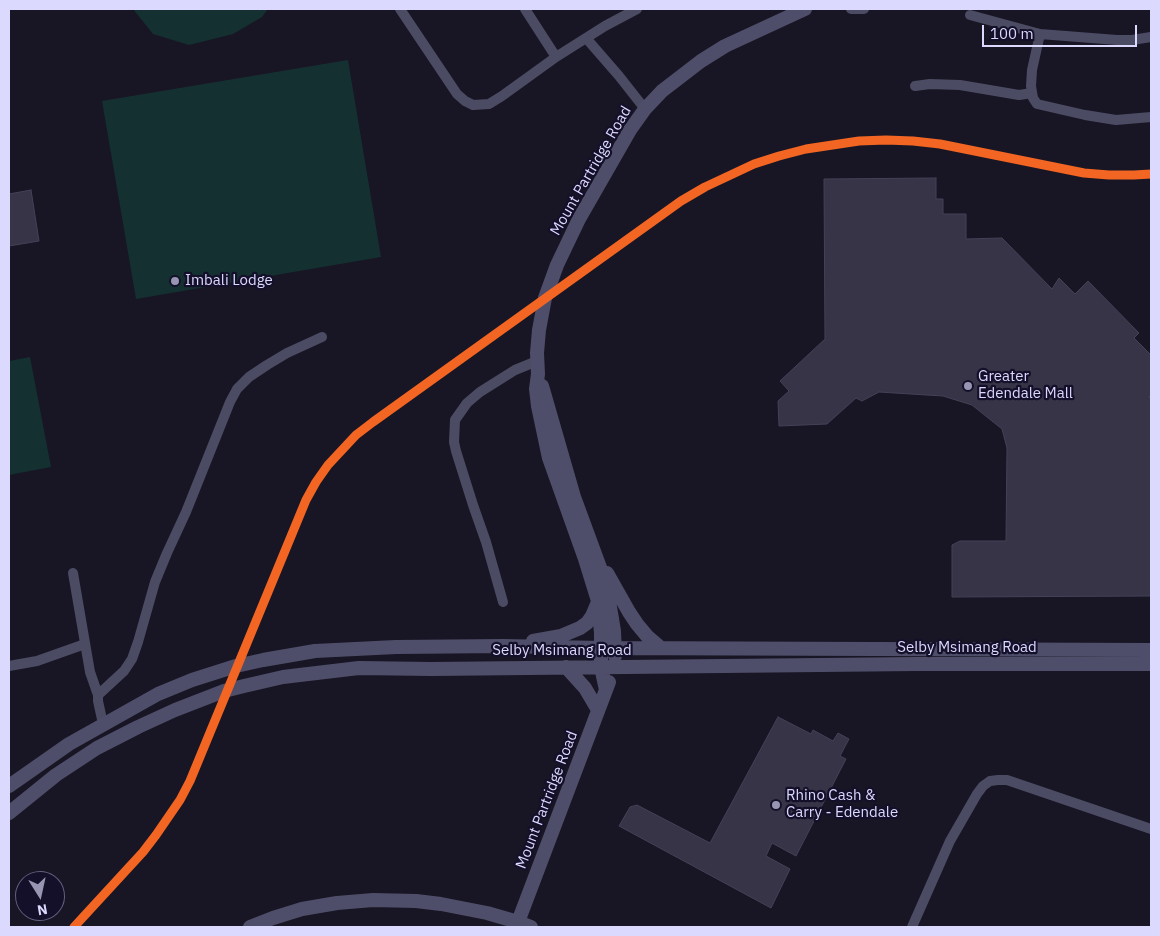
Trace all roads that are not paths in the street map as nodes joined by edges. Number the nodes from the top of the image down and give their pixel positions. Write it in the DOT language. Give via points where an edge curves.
graph roads {
  1 [pos="400,9"];
  2 [pos="526,9"];
  3 [pos="637,9"];
  4 [pos="805,9"];
  5 [pos="852,9"];
  6 [pos="864,9"];
  7 [pos="970,15"];
  8 [pos="1040,34"];
  9 [pos="1151,36"];
  10 [pos="586,38"];
  11 [pos="556,58"];
  12 [pos="916,86"];
  13 [pos="1032,93"];
  14 [pos="645,109"];
  15 [pos="1151,117"];
  16 [pos="322,337"];
  17 [pos="537,368"];
  18 [pos="592,546"];
  19 [pos="73,574"];
  20 [pos="598,601"];
  21 [pos="503,602"];
  22 [pos="85,644"];
  23 [pos="503,646"];
  24 [pos="608,648"];
  25 [pos="661,648"];
  26 [pos="1151,650"];
  27 [pos="1151,664"];
  28 [pos="9,666"];
  29 [pos="566,667"];
  30 [pos="608,667"];
  31 [pos="98,694"];
  32 [pos="598,710"];
  33 [pos="103,724"];
  34 [pos="9,786"];
  35 [pos="9,813"];
  36 [pos="1151,829"];
  37 [pos="518,922"];
  38 [pos="250,927"];
  39 [pos="532,927"];
  40 [pos="912,927"];
  1 -- 11 [label="street" via="457,94 473,105 489,104"];
  2 -- 11 [label="street"];
  3 -- 10 [label="street"];
  4 -- 14 [label="main road, Mount Partridge Road" via="725,46 662,91"];
  5 -- 6 [label="street"];
  7 -- 8 [label="street"];
  8 -- 9 [label="street" via="1116,40"];
  8 -- 13 [label="street" via="1032,70"];
  10 -- 11 [label="street"];
  10 -- 14 [label="street"];
  12 -- 13 [label="street" via="960,85 1019,95"];
  13 -- 15 [label="street" via="1037,104 1085,115 1116,120"];
  14 -- 17 [label="main road, Mount Partridge Road" via="579,219 557,265 542,313"];
  16 -- 31 [label="street" via="266,365 237,389 166,553 132,659 124,671"];
  17 -- 18 [label="main road, Mount Partridge Road" via="574,497"];
  17 -- 20 [label="main road, Mount Partridge Road" via="538,406 549,458"];
  17 -- 21 [label="street" via="514,370 467,403 455,420 456,451"];
  18 -- 24 [label="main road, Mount Partridge Road" via="610,601"];
  18 -- 25 [label="main road" via="633,618"];
  19 -- 22 [label="street"];
  20 -- 23 [label="main road" via="587,623 573,631"];
  20 -- 24 [label="main road, Mount Partridge Road" via="601,633"];
  22 -- 28 [label="street" via="36,661"];
  22 -- 31 [label="street"];
  23 -- 24 [label="main road, Selby Msimang Road"];
  23 -- 33 [label="main road, Selby Msimang Road" via="396,646 292,654 219,671 158,694"];
  24 -- 25 [label="main road, Selby Msimang Road"];
  24 -- 30 [label="main road, Mount Partridge Road"];
  25 -- 26 [label="main road, Selby Msimang Road"];
  27 -- 30 [label="main road, Selby Msimang Road"];
  29 -- 30 [label="main road, Selby Msimang Road"];
  29 -- 32 [label="main road" via="585,688"];
  29 -- 35 [label="main road, Selby Msimang Road" via="359,668 224,691 175,710 97,748 56,775"];
  30 -- 32 [label="main road, Mount Partridge Road" via="606,690"];
  31 -- 33 [label="street"];
  32 -- 37 [label="main road, Mount Partridge Road"];
  33 -- 34 [label="main road, Selby Msimang Road"];
  36 -- 40 [label="street" via="1007,780 990,781 977,794 950,841"];
  37 -- 38 [label="main road" via="441,904 373,900 302,909"];
  37 -- 39 [label="main road"];
}
